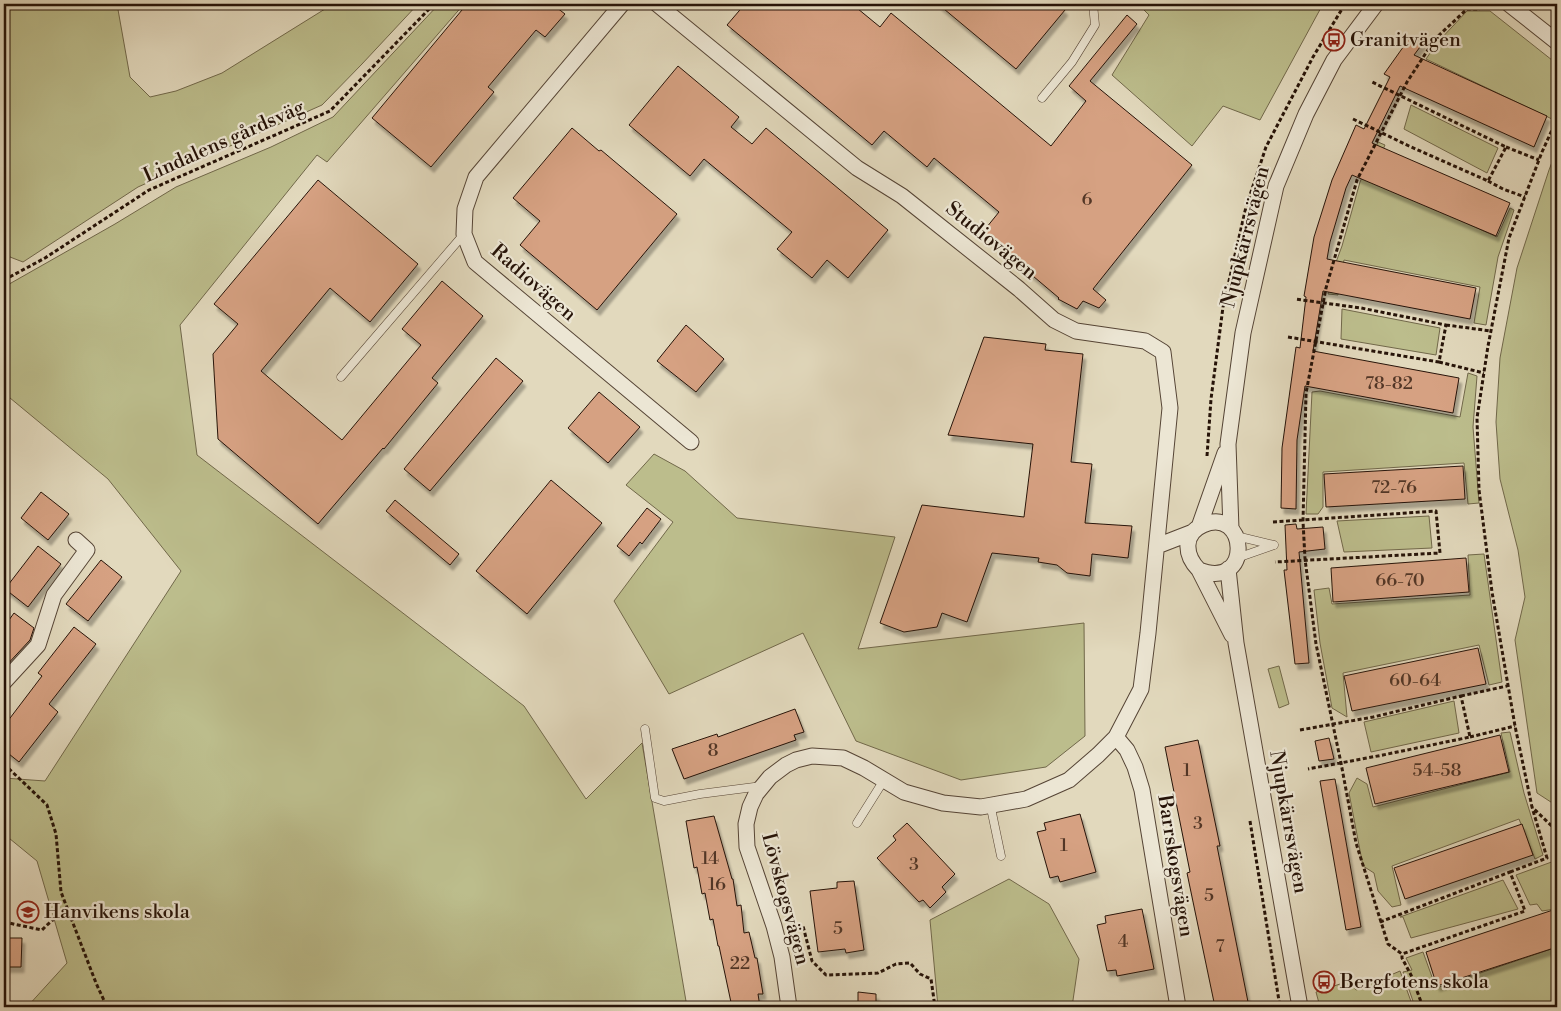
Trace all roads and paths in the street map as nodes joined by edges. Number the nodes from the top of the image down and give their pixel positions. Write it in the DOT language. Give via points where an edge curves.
graph roads {
  1 [pos="434,4"];
  2 [pos="622,4"];
  3 [pos="657,4"];
  4 [pos="1093,4"];
  5 [pos="1376,4"];
  6 [pos="1509,4"];
  7 [pos="1480,9"];
  8 [pos="1557,42"];
  9 [pos="1372,82"];
  10 [pos="1400,96"];
  11 [pos="1042,98"];
  12 [pos="1353,119"];
  13 [pos="1557,119"];
  14 [pos="1381,133"];
  15 [pos="1506,147"];
  16 [pos="1539,160"];
  17 [pos="1488,181"];
  18 [pos="1524,197"];
  19 [pos="464,234"];
  20 [pos="4,280"];
  21 [pos="1295,299"];
  22 [pos="1324,302"];
  23 [pos="1446,325"];
  24 [pos="1491,331"];
  25 [pos="1288,336"];
  26 [pos="1316,341"];
  27 [pos="1439,362"];
  28 [pos="1484,373"];
  29 [pos="341,376"];
  30 [pos="691,442"];
  31 [pos="1228,444"];
  32 [pos="1303,521"];
  33 [pos="1273,522"];
  34 [pos="1196,530"];
  35 [pos="1233,532"];
  36 [pos="81,545"];
  37 [pos="1157,546"];
  38 [pos="1189,557"];
  39 [pos="1305,559"];
  40 [pos="1275,562"];
  41 [pos="1233,563"];
  42 [pos="1199,570"];
  43 [pos="1152,588"];
  44 [pos="1236,643"];
  45 [pos="4,682"];
  46 [pos="1507,686"];
  47 [pos="1461,696"];
  48 [pos="1333,724"];
  49 [pos="1515,726"];
  50 [pos="645,729"];
  51 [pos="1300,730"];
  52 [pos="1116,737"];
  53 [pos="1470,737"];
  54 [pos="1341,763"];
  55 [pos="4,764"];
  56 [pos="1308,769"];
  57 [pos="884,780"];
  58 [pos="762,786"];
  59 [pos="993,805"];
  60 [pos="1532,807"];
  61 [pos="858,823"];
  62 [pos="1557,831"];
  63 [pos="1001,856"];
  64 [pos="1510,872"];
  65 [pos="69,912"];
  66 [pos="4,922"];
  67 [pos="1380,922"];
  68 [pos="791,929"];
  69 [pos="1402,954"];
  70 [pos="108,1007"];
  71 [pos="789,1007"];
  72 [pos="935,1007"];
  73 [pos="1178,1007"];
  74 [pos="1300,1007"];
  75 [pos="1422,1007"];
  1 -- 20 [label="path, Lindalens gårdsväg" via="330,111 149,190 45,258"];
  2 -- 19 [label="street, Radiovägen" via="476,177 465,209"];
  3 -- 37 [label="street, Studiovägen" via="857,168 902,196 1054,320 1076,331 1145,340 1163,352 1170,408"];
  4 -- 11 [label="lane" via="1095,25 1072,62"];
  5 -- 31 [label="street, Njupkärrsvägen" via="1334,60 1306,114 1276,186 1243,333"];
  6 -- 8 [label="street"];
  7 -- 10 [label="path" via="1467,9 1435,39"];
  9 -- 10 [label="path"];
  10 -- 14 [label="path"];
  10 -- 15 [label="path"];
  12 -- 14 [label="path"];
  13 -- 16 [label="path"];
  14 -- 17 [label="path"];
  14 -- 22 [label="path" via="1357,180"];
  15 -- 16 [label="path"];
  15 -- 17 [label="path"];
  16 -- 18 [label="path"];
  17 -- 18 [label="path"];
  18 -- 24 [label="path" via="1509,238"];
  19 -- 29 [label="lane"];
  19 -- 30 [label="street, Radiovägen" via="475,262"];
  21 -- 22 [label="path"];
  22 -- 23 [label="path"];
  22 -- 26 [label="path"];
  23 -- 24 [label="path"];
  23 -- 27 [label="path"];
  24 -- 28 [label="path"];
  25 -- 26 [label="path"];
  26 -- 27 [label="path"];
  26 -- 32 [label="path" via="1306,393"];
  27 -- 28 [label="path"];
  28 -- 46 [label="path" via="1477,418 1479,490"];
  31 -- 34 [label="street, Njupkärrsvägen"];
  31 -- 35 [label="street, Njupkärrsvägen"];
  32 -- 33 [label="path"];
  32 -- 39 [label="path"];
  32 -- 39 [label="path" via="1436,512 1440,553"];
  34 -- 35 [label="street" via="1206,523 1215,522"];
  34 -- 37 [label="street"];
  34 -- 38 [label="street, Njupkärrsvägen" via="1189,540"];
  35 -- 41 [label="street, Njupkärrsvägen" via="1239,544"];
  35 -- 41 [label="lane" via="1274,546"];
  36 -- 45 [label="street" via="54,594 38,645"];
  37 -- 38 [label="street"];
  37 -- 43 [label="street, Studiovägen"];
  38 -- 42 [label="street, Njupkärrsvägen"];
  39 -- 40 [label="path"];
  39 -- 48 [label="path" via="1316,644"];
  41 -- 42 [label="street" via="1216,574"];
  41 -- 44 [label="street, Njupkärrsvägen"];
  42 -- 44 [label="street, Njupkärrsvägen"];
  43 -- 52 [label="street, Lövskogsvägen" via="1141,689"];
  44 -- 74 [label="street, Njupkärrsvägen"];
  46 -- 47 [label="path"];
  46 -- 49 [label="path"];
  47 -- 48 [label="path"];
  47 -- 53 [label="path"];
  48 -- 51 [label="path"];
  48 -- 54 [label="path"];
  49 -- 53 [label="path"];
  49 -- 60 [label="path"];
  50 -- 58 [label="lane" via="656,798 664,801"];
  52 -- 59 [label="street, Lövskogsvägen" via="1069,780 1026,799"];
  52 -- 73 [label="street, Barrskogsvägen" via="1128,750 1142,790"];
  53 -- 54 [label="path"];
  54 -- 56 [label="path"];
  54 -- 67 [label="path" via="1356,843"];
  55 -- 65 [label="path" via="47,805 56,834 61,892"];
  57 -- 58 [label="street, Lövskogsvägen" via="843,758 812,756 786,765"];
  57 -- 59 [label="street, Lövskogsvägen" via="904,792 943,803"];
  57 -- 61 [label="lane"];
  58 -- 71 [label="street, Lövskogsvägen" via="750,807 746,824 747,847 774,926"];
  59 -- 63 [label="lane"];
  60 -- 62 [label="path"];
  60 -- 64 [label="path" via="1546,858"];
  64 -- 67 [label="path"];
  64 -- 69 [label="path" via="1525,911"];
  65 -- 66 [label="path" via="50,921 42,930"];
  65 -- 70 [label="path"];
  67 -- 69 [label="path" via="1388,944"];
  68 -- 72 [label="path" via="803,926 812,961 826,974 878,973 896,964 910,963 920,974 931,979"];
  69 -- 75 [label="path"];
}
